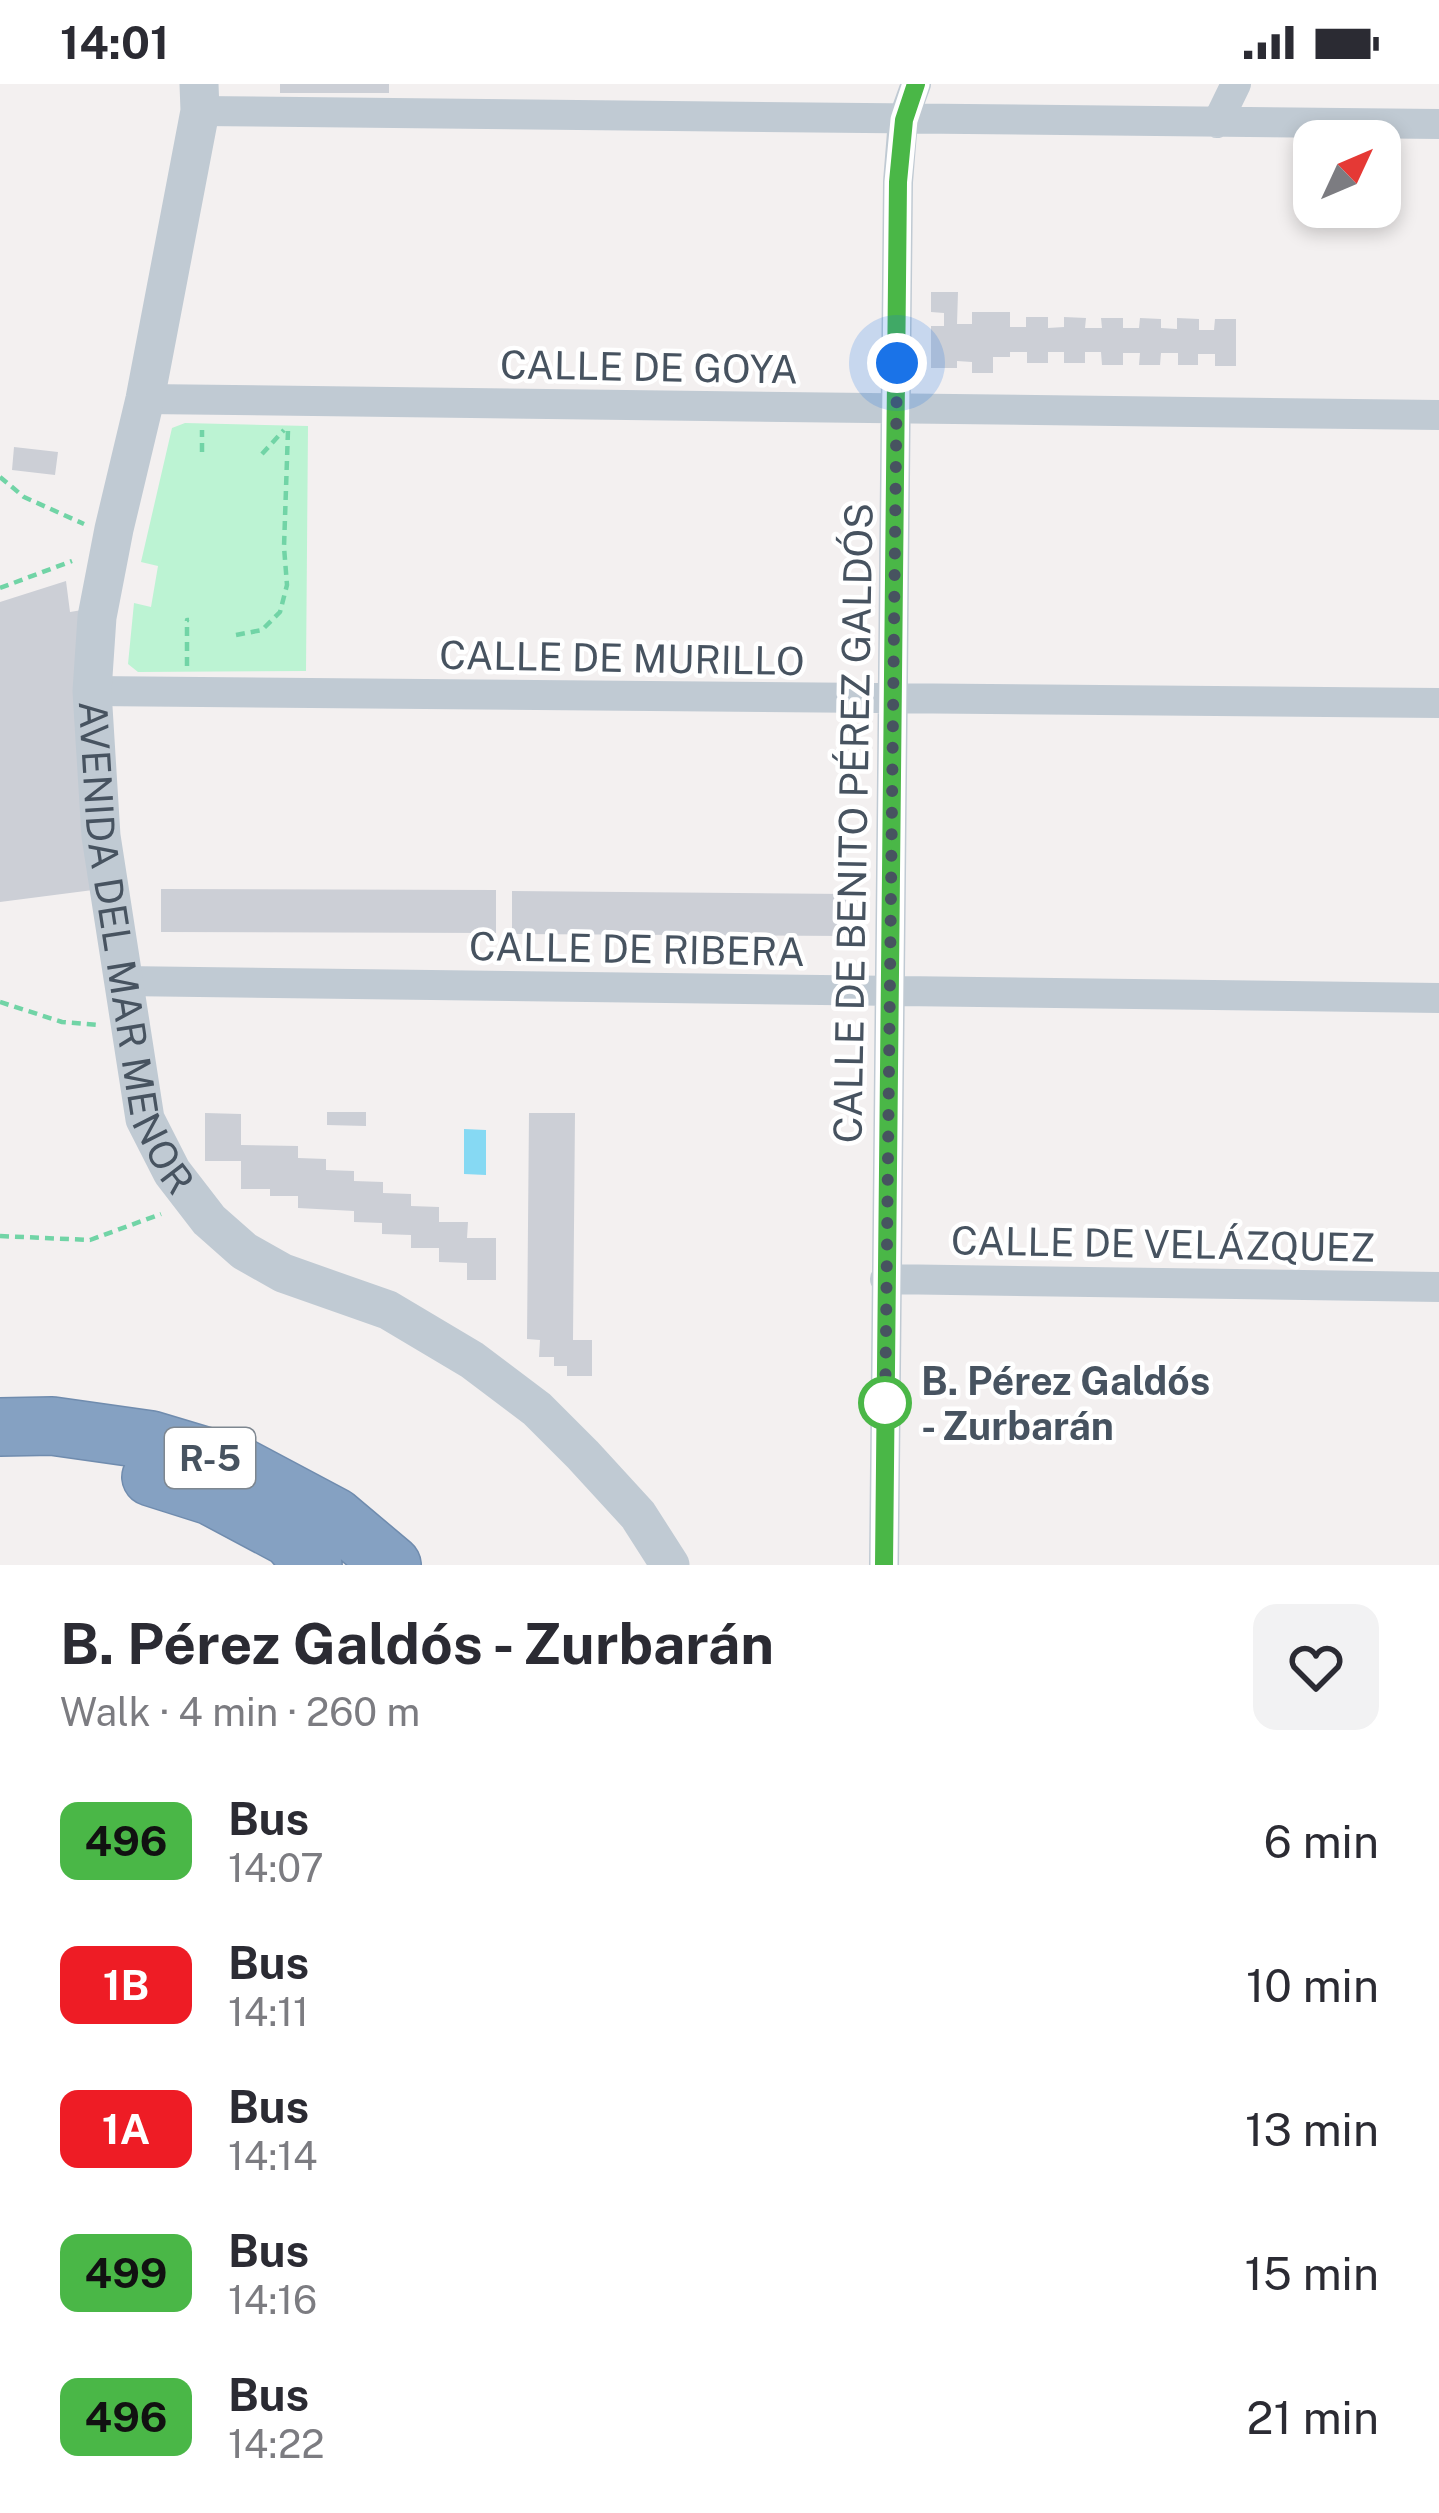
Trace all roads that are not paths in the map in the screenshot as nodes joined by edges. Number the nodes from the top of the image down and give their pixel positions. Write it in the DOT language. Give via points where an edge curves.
graph roads {
  1 [pos="916,84"];
  2 [pos="1236,84"];
  3 [pos="200,97"];
  4 [pos="904,120"];
  5 [pos="1217,122"];
  6 [pos="1439,124"];
  7 [pos="146,399"];
  8 [pos="897,409"];
  9 [pos="1439,415"];
  10 [pos="92,691"];
  11 [pos="894,700"];
  12 [pos="1439,703"];
  13 [pos="122,981"];
  14 [pos="890,992"];
  15 [pos="1439,998"];
  16 [pos="885,1279"];
  17 [pos="1439,1287"];
  18 [pos="0,1427"];
  19 [pos="0,1462"];
  20 [pos="313,1565"];
  21 [pos="392,1565"];
  22 [pos="670,1565"];
  23 [pos="884,1565"];
  1 -- 4 [label="street, CALLE DE BENITO PÉREZ GALDÓS"];
  2 -- 5 [label="street"];
  3 -- 4 [label="street"];
  3 -- 7 [label="street, AVENIDA DEL MAR MENOR"];
  4 -- 5 [label="street"];
  4 -- 8 [label="street, CALLE DE BENITO PÉREZ GALDÓS"];
  5 -- 6 [label="street"];
  7 -- 8 [label="street, CALLE DE GOYA"];
  7 -- 10 [label="street, AVENIDA DEL MAR MENOR" via="97,617"];
  8 -- 9 [label="street, CALLE DE GOYA"];
  8 -- 11 [label="street, CALLE DE BENITO PÉREZ GALDÓS"];
  10 -- 11 [label="street, CALLE DE MURILLO"];
  10 -- 13 [label="street, AVENIDA DEL MAR MENOR" via="100,836"];
  11 -- 12 [label="street, CALLE DE MURILLO"];
  11 -- 14 [label="street, CALLE DE BENITO PÉREZ GALDÓS"];
  13 -- 14 [label="street, CALLE DE RIBERA"];
  13 -- 22 [label="street, AVENIDA DEL MAR MENOR" via="145,1119 209,1220 283,1274 388,1310 489,1372 583,1455"];
  14 -- 15 [label="street, CALLE DE RIBERA"];
  14 -- 16 [label="street, CALLE DE BENITO PÉREZ GALDÓS"];
  16 -- 17 [label="street, CALLE DE VELÁZQUEZ"];
  16 -- 23 [label="street, CALLE DE BENITO PÉREZ GALDÓS"];
  18 -- 21 [label="highway, R-5" via="151,1440 241,1467 335,1517"];
  19 -- 20 [label="highway, R-5" via="109,1463 211,1496 290,1538"];
}
